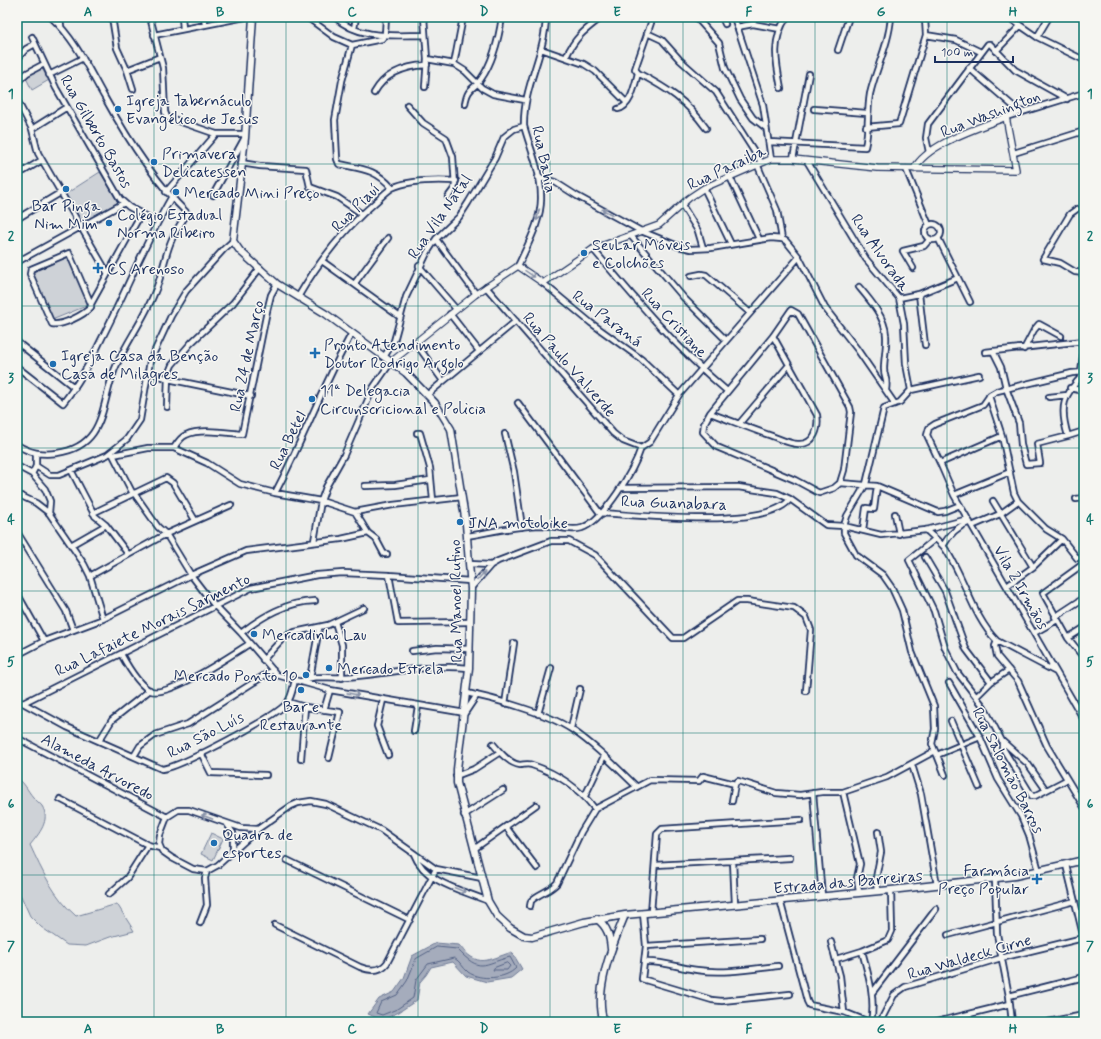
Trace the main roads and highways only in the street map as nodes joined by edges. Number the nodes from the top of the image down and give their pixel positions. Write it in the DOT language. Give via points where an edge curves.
graph roads {
  1 [pos="253,17"];
  2 [pos="1084,860"];
  3 [pos="625,915"];
  4 [pos="612,917"];
  5 [pos="597,919"];
  6 [pos="611,952"];
  7 [pos="604,1022"];
  1 -- 5 [label="main road, Rua Manoel Rufino" via="245,136 233,242 277,284 352,333 416,382 442,412 451,429 467,536 471,589 468,693 456,776 488,901 503,922 524,936 538,936"];
  2 -- 3 [label="main road, Estrada das Barreiras" via="995,879 937,886"];
  3 -- 4 [label="main road, Estrada das Barreiras"];
  3 -- 6 [label="main road"];
  4 -- 5 [label="main road, Rua Manoel Rufino"];
  5 -- 6 [label="main road" via="608,932"];
  6 -- 7 [label="main road" via="601,991 600,1007"];
}
